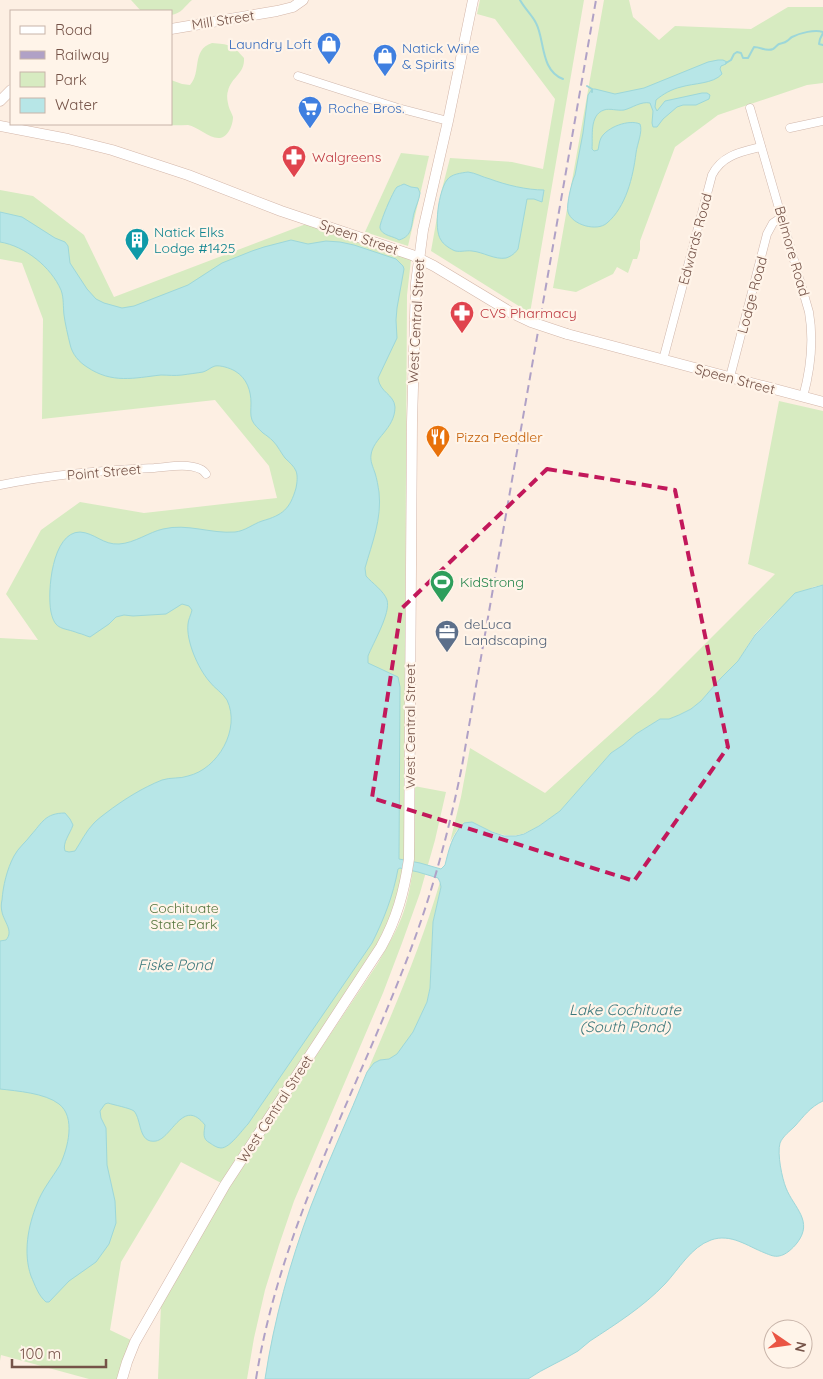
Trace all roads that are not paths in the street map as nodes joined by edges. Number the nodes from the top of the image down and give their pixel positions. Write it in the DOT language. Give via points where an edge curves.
graph roads {
  1 [pos="303,0"];
  2 [pos="473,0"];
  3 [pos="172,29"];
  4 [pos="298,76"];
  5 [pos="10,91"];
  6 [pos="0,101"];
  7 [pos="750,108"];
  8 [pos="448,121"];
  9 [pos="823,121"];
  10 [pos="0,126"];
  11 [pos="790,128"];
  12 [pos="761,147"];
  13 [pos="782,217"];
  14 [pos="418,258"];
  15 [pos="663,360"];
  16 [pos="730,378"];
  17 [pos="803,397"];
  18 [pos="823,402"];
  19 [pos="206,474"];
  20 [pos="0,485"];
  21 [pos="122,1379"];
  1 -- 3 [label="main road, Mill Street" via="277,11"];
  2 -- 8 [label="main road, West Central Street"];
  4 -- 8 [label="street"];
  5 -- 6 [label="main road"];
  7 -- 12 [label="street, Belmore Road"];
  8 -- 14 [label="main road, West Central Street"];
  9 -- 11 [label="street"];
  10 -- 14 [label="main road, Speen Street" via="112,150"];
  12 -- 13 [label="street, Belmore Road"];
  12 -- 15 [label="street, Edwards Road" via="728,157 712,175"];
  13 -- 16 [label="street, Lodge Road" via="773,223 767,234"];
  13 -- 17 [label="street, Belmore Road" via="810,318 812,354"];
  14 -- 15 [label="main road, Speen Street, bridge" via="536,324"];
  14 -- 21 [label="main road, West Central Street" via="412,414 409,859 404,891 381,947 225,1185 143,1326"];
  15 -- 16 [label="main road, Speen Street"];
  16 -- 17 [label="main road, Speen Street"];
  17 -- 18 [label="main road, Speen Street"];
  19 -- 20 [label="street, Point Street" via="202,469 185,466 62,475"];
}
